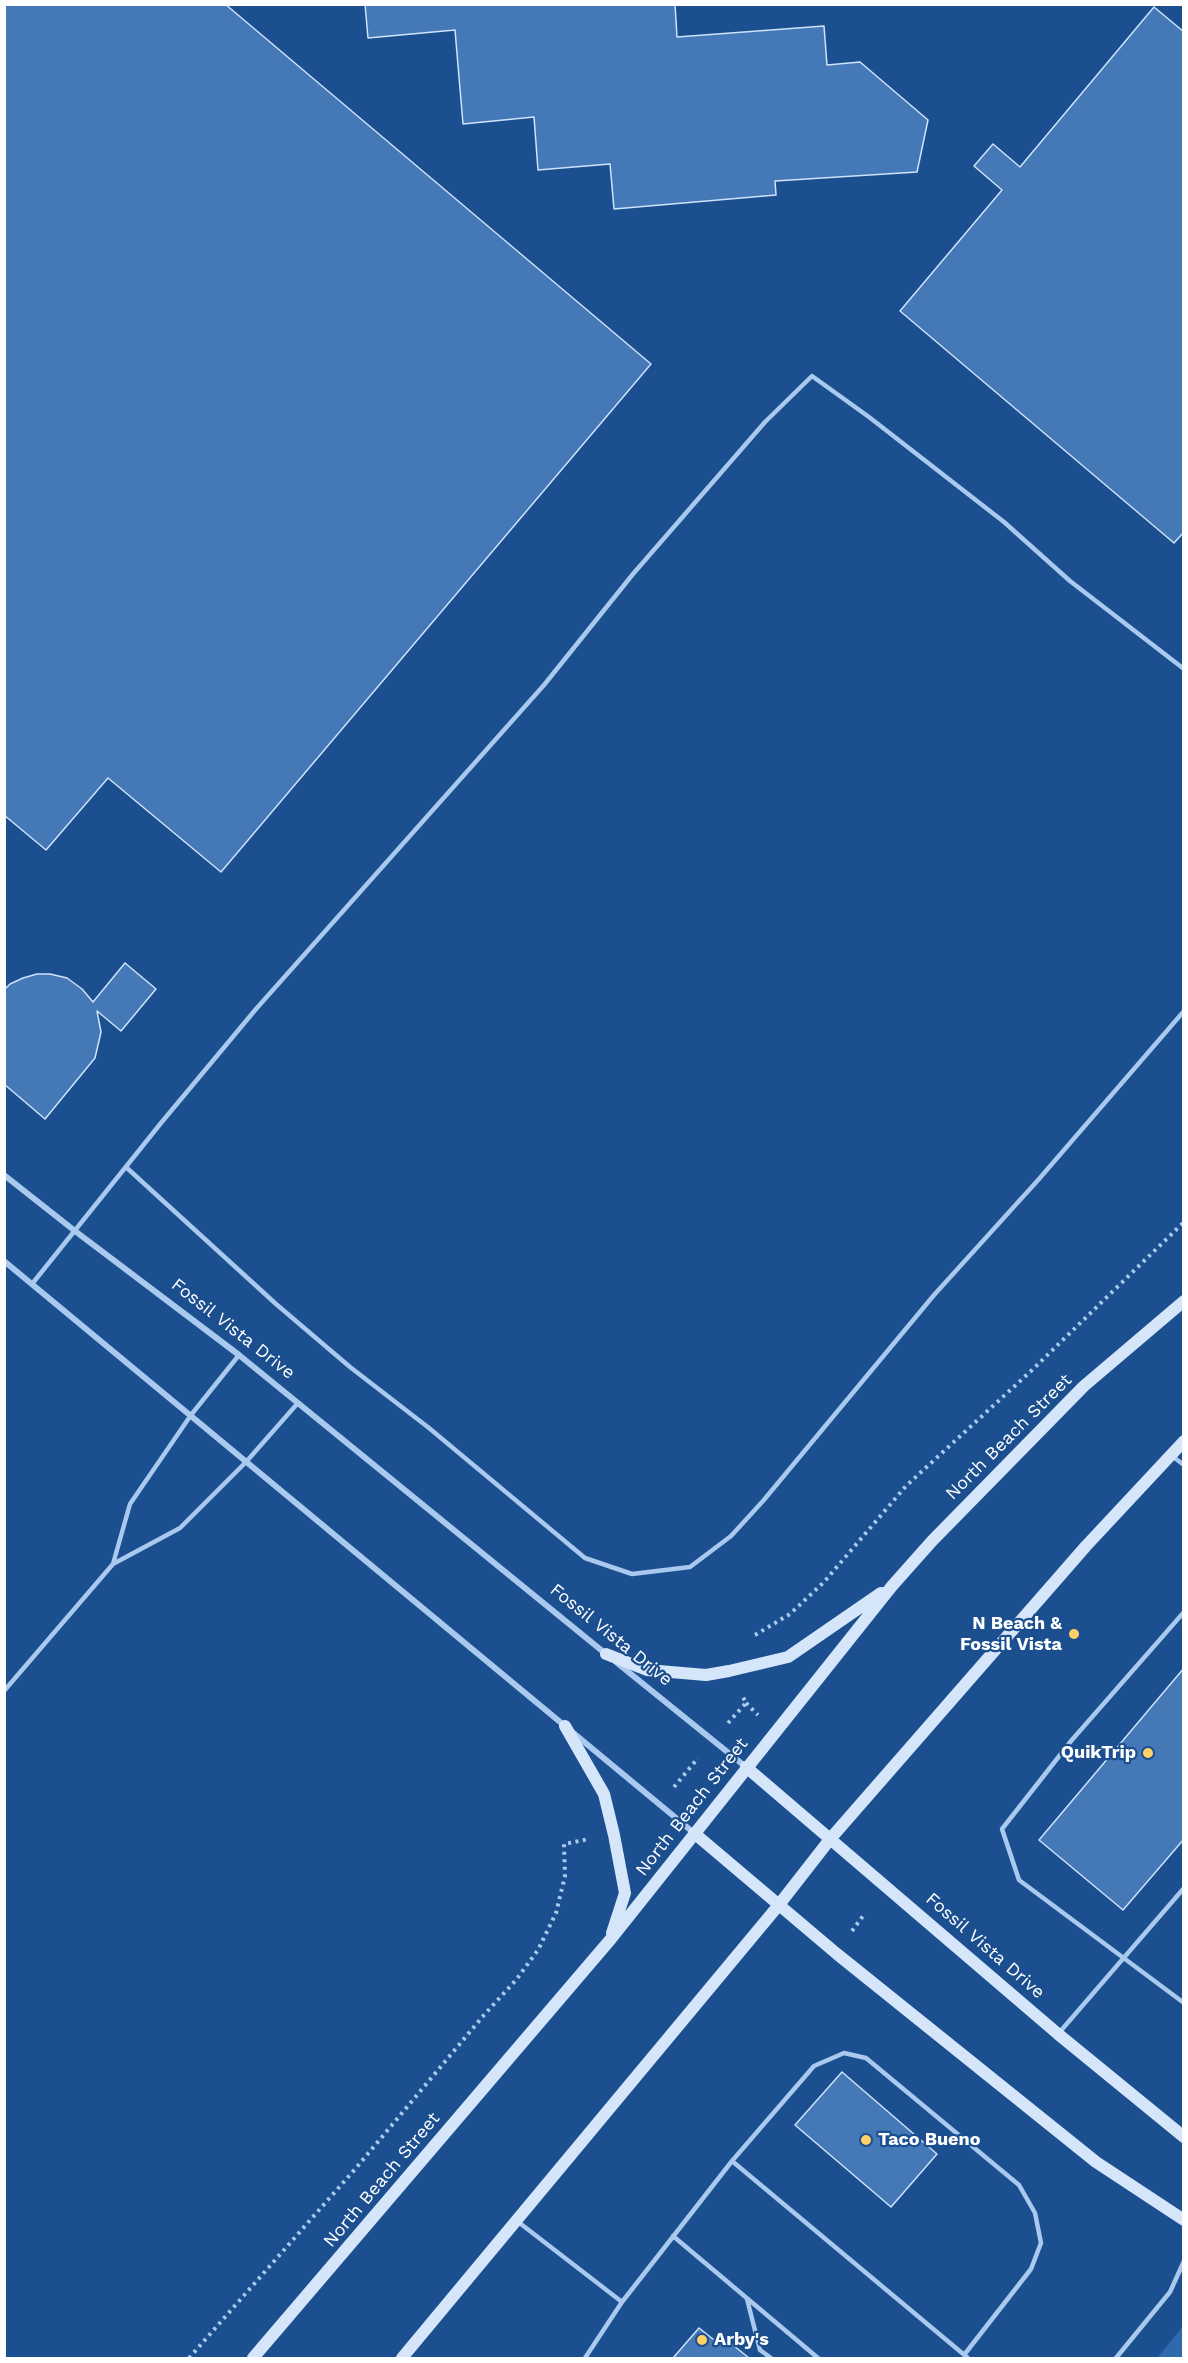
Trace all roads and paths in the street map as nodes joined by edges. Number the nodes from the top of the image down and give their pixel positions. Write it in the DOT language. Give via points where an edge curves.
graph roads {
  1 [pos="1184,669"];
  2 [pos="1184,1011"];
  3 [pos="127,1168"];
  4 [pos="4,1175"];
  5 [pos="1184,1222"];
  6 [pos="75,1231"];
  7 [pos="4,1261"];
  8 [pos="32,1284"];
  9 [pos="1184,1301"];
  10 [pos="239,1355"];
  11 [pos="297,1404"];
  12 [pos="191,1415"];
  13 [pos="1184,1441"];
  14 [pos="1170,1455"];
  15 [pos="246,1461"];
  16 [pos="1184,1466"];
  17 [pos="113,1564"];
  18 [pos="892,1586"];
  19 [pos="1184,1612"];
  20 [pos="754,1636"];
  21 [pos="606,1654"];
  22 [pos="729,1671"];
  23 [pos="4,1691"];
  24 [pos="746,1702"];
  25 [pos="759,1715"];
  26 [pos="565,1726"];
  27 [pos="713,1740"];
  28 [pos="746,1767"];
  29 [pos="659,1804"];
  30 [pos="694,1833"];
  31 [pos="614,1835"];
  32 [pos="831,1838"];
  33 [pos="1184,1888"];
  34 [pos="778,1906"];
  35 [pos="863,1916"];
  36 [pos="852,1931"];
  37 [pos="610,1940"];
  38 [pos="1123,1958"];
  39 [pos="1184,2003"];
  40 [pos="1058,2034"];
  41 [pos="1184,2137"];
  42 [pos="732,2161"];
  43 [pos="516,2220"];
  44 [pos="1184,2220"];
  45 [pos="673,2236"];
  46 [pos="1184,2261"];
  47 [pos="747,2299"];
  48 [pos="622,2302"];
  49 [pos="966,2357"];
  50 [pos="189,2358"];
  51 [pos="253,2358"];
  52 [pos="402,2358"];
  53 [pos="585,2358"];
  54 [pos="771,2358"];
  55 [pos="818,2358"];
  56 [pos="1116,2358"];
  1 -- 3 [label="lane" via="1070,582 1004,522 812,376 765,422 633,574 544,685 256,1009"];
  2 -- 3 [label="lane" via="934,1295 731,1536 690,1567 632,1574 585,1558 341,1360"];
  3 -- 6 [label="lane"];
  4 -- 6 [label="street, Fossil Vista Drive"];
  5 -- 20 [label="path" via="906,1486 824,1582 790,1614"];
  6 -- 8 [label="lane"];
  6 -- 10 [label="street, Fossil Vista Drive"];
  7 -- 8 [label="street"];
  8 -- 12 [label="street"];
  9 -- 18 [label="main road, North Beach Street" via="1084,1386"];
  10 -- 11 [label="street, Fossil Vista Drive"];
  10 -- 12 [label="lane"];
  11 -- 15 [label="lane"];
  11 -- 21 [label="street, Fossil Vista Drive"];
  12 -- 15 [label="street"];
  12 -- 17 [label="lane" via="130,1504"];
  13 -- 14 [label="main road"];
  14 -- 16 [label="lane"];
  14 -- 32 [label="main road"];
  15 -- 17 [label="lane" via="180,1528"];
  15 -- 26 [label="street"];
  17 -- 23 [label="lane"];
  18 -- 22 [label="main road" via="788,1657"];
  18 -- 28 [label="main road, North Beach Street"];
  19 -- 38 [label="lane" via="1071,1741 1002,1828 1019,1880"];
  21 -- 22 [label="main road" via="647,1670 706,1675"];
  21 -- 27 [label="street, Fossil Vista Drive"];
  22 -- 24 [label="path"];
  24 -- 25 [label="path"];
  24 -- 27 [label="path"];
  26 -- 29 [label="street"];
  26 -- 31 [label="main road" via="604,1794"];
  27 -- 28 [label="street, Fossil Vista Drive"];
  27 -- 29 [label="path"];
  28 -- 30 [label="main road, North Beach Street"];
  28 -- 32 [label="main road, Fossil Vista Drive"];
  29 -- 30 [label="street"];
  30 -- 34 [label="main road"];
  30 -- 37 [label="main road, North Beach Street"];
  31 -- 37 [label="main road" via="625,1893"];
  31 -- 50 [label="path" via="564,1844 565,1876 556,1913 538,1950 356,2168"];
  32 -- 34 [label="main road"];
  32 -- 40 [label="main road, Fossil Vista Drive"];
  33 -- 38 [label="lane"];
  34 -- 43 [label="main road"];
  34 -- 44 [label="main road" via="1096,2162"];
  35 -- 36 [label="path"];
  37 -- 51 [label="main road, North Beach Street"];
  38 -- 39 [label="lane"];
  38 -- 40 [label="lane"];
  40 -- 41 [label="main road, Fossil Vista Drive"];
  42 -- 45 [label="lane"];
  42 -- 49 [label="lane"];
  42 -- 49 [label="lane" via="814,2066 844,2053 866,2058 1019,2185 1035,2213 1041,2243 1031,2269"];
  43 -- 48 [label="lane"];
  43 -- 52 [label="main road"];
  45 -- 47 [label="lane"];
  45 -- 48 [label="lane"];
  46 -- 56 [label="lane" via="1170,2292"];
  47 -- 54 [label="lane" via="760,2350"];
  47 -- 55 [label="lane"];
  48 -- 53 [label="lane"];
}
